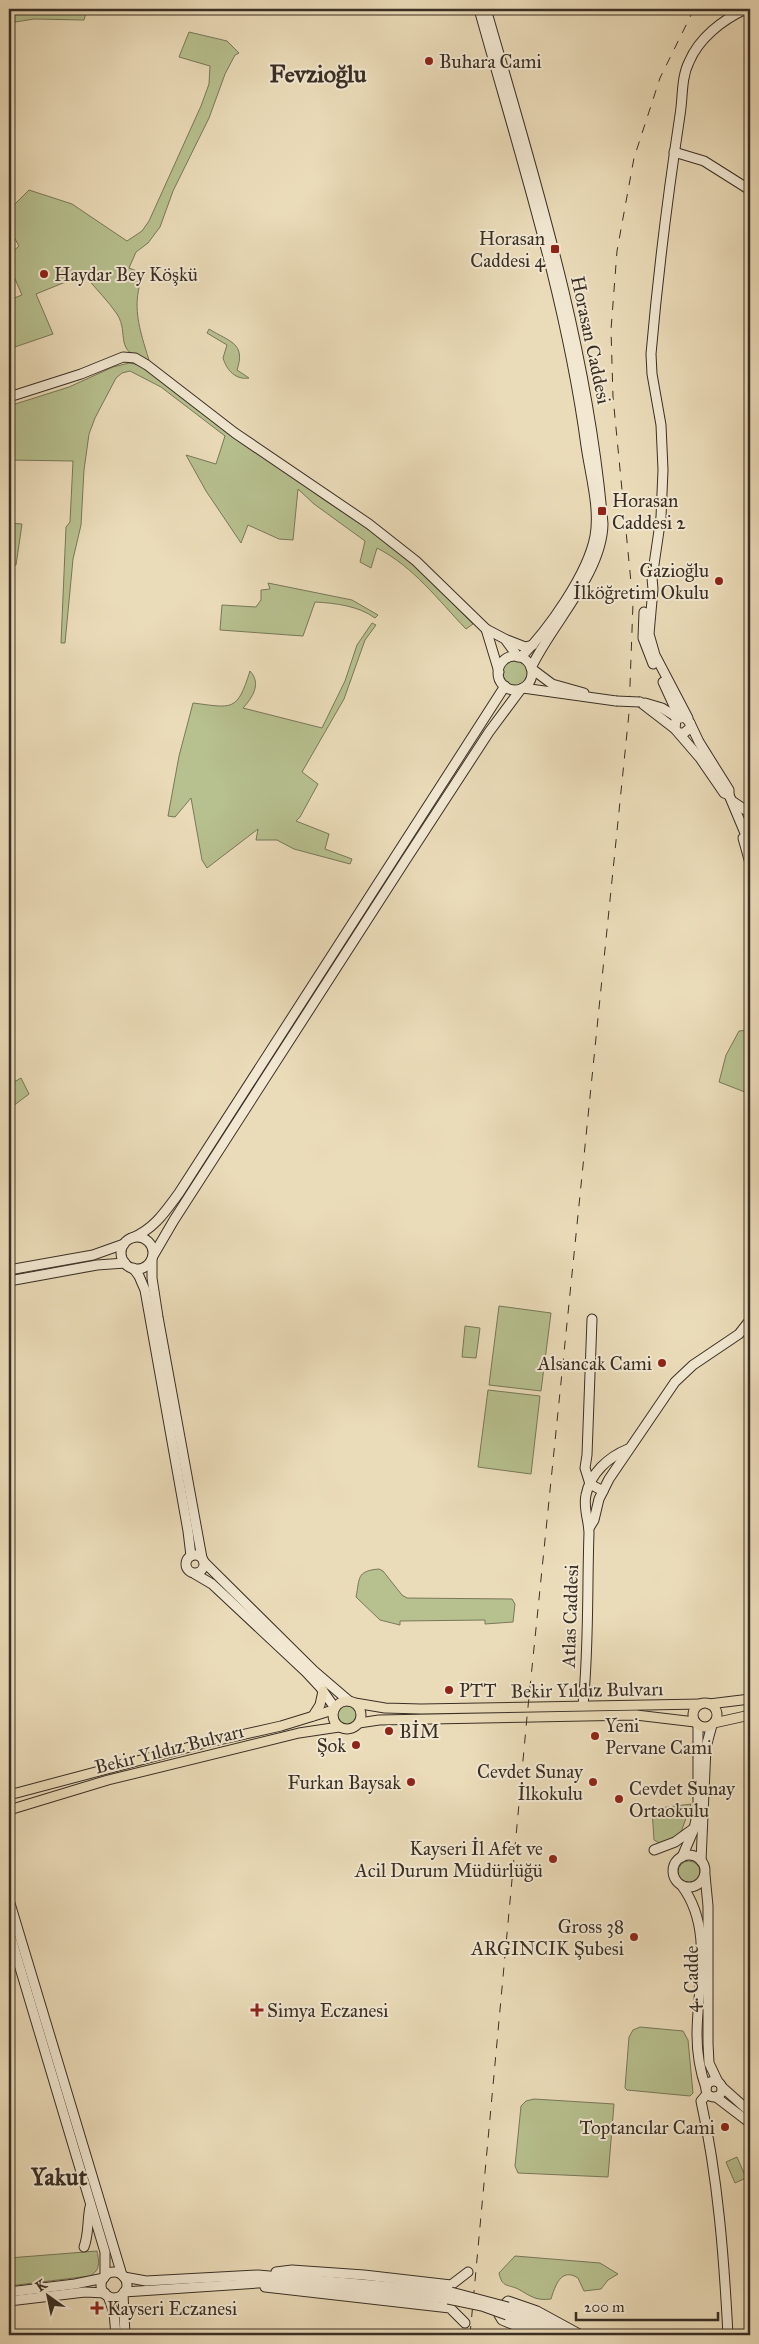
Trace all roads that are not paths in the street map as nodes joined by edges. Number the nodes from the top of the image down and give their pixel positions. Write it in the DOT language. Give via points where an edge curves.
graph roads {
  1 [pos="479,9"];
  2 [pos="486,9"];
  3 [pos="746,9"];
  4 [pos="674,152"];
  5 [pos="750,190"];
  6 [pos="9,396"];
  7 [pos="652,578"];
  8 [pos="486,630"];
  9 [pos="505,639"];
  10 [pos="533,645"];
  11 [pos="520,657"];
  12 [pos="531,668"];
  13 [pos="499,672"];
  14 [pos="505,686"];
  15 [pos="522,688"];
  16 [pos="670,697"];
  17 [pos="616,701"];
  18 [pos="640,702"];
  19 [pos="658,707"];
  20 [pos="684,719"];
  21 [pos="677,731"];
  22 [pos="730,798"];
  23 [pos="750,813"];
  24 [pos="744,833"];
  25 [pos="750,845"];
  26 [pos="750,863"];
  27 [pos="132,1238"];
  28 [pos="124,1244"];
  29 [pos="153,1258"];
  30 [pos="124,1263"];
  31 [pos="133,1268"];
  32 [pos="9,1270"];
  33 [pos="9,1281"];
  34 [pos="592,1319"];
  35 [pos="750,1320"];
  36 [pos="628,1450"];
  37 [pos="587,1455"];
  38 [pos="594,1477"];
  39 [pos="606,1485"];
  40 [pos="589,1528"];
  41 [pos="191,1556"];
  42 [pos="203,1560"];
  43 [pos="195,1574"];
  44 [pos="323,1691"];
  45 [pos="750,1699"];
  46 [pos="352,1702"];
  47 [pos="705,1704"];
  48 [pos="583,1705"];
  49 [pos="334,1709"];
  50 [pos="750,1715"];
  51 [pos="313,1717"];
  52 [pos="359,1723"];
  53 [pos="697,1724"];
  54 [pos="713,1724"];
  55 [pos="339,1728"];
  56 [pos="10,1794"];
  57 [pos="12,1809"];
  58 [pos="9,1816"];
  59 [pos="694,1829"];
  60 [pos="654,1850"];
  61 [pos="682,1857"];
  62 [pos="701,1862"];
  63 [pos="704,1875"];
  64 [pos="682,1886"];
  65 [pos="9,1900"];
  66 [pos="9,1931"];
  67 [pos="720,2085"];
  68 [pos="710,2093"];
  69 [pos="750,2112"];
  70 [pos="750,2123"];
  71 [pos="90,2204"];
  72 [pos="84,2248"];
  73 [pos="468,2272"];
  74 [pos="123,2276"];
  75 [pos="104,2277"];
  76 [pos="9,2292"];
  77 [pos="124,2293"];
  78 [pos="106,2294"];
  79 [pos="450,2296"];
  80 [pos="9,2301"];
  81 [pos="508,2311"];
  82 [pos="465,2323"];
  83 [pos="116,2335"];
  84 [pos="125,2335"];
  85 [pos="538,2335"];
  86 [pos="554,2335"];
  87 [pos="570,2335"];
  88 [pos="581,2335"];
  89 [pos="728,2335"];
  1 -- 10 [label="street, Horasan Caddesi" via="520,148 562,312 596,515 595,537 586,565"];
  2 -- 12 [label="street, Horasan Caddesi" via="540,193 574,331 591,420 603,524 602,540 589,573"];
  3 -- 4 [label="street" via="713,30 688,64"];
  4 -- 5 [label="street" via="704,161"];
  4 -- 7 [label="street" via="651,354 661,425 663,470 661,517"];
  6 -- 8 [label="street" via="123,357 137,359 165,377 234,433 369,524 416,561"];
  7 -- 16 [label="street" via="646,596 643,638"];
  7 -- 20 [label="street" via="650,642"];
  8 -- 9 [label="street"];
  8 -- 13 [label="street"];
  9 -- 10 [label="street" via="525,647"];
  9 -- 11 [label="street"];
  10 -- 11 [label="street, Horasan Caddesi"];
  11 -- 12 [label="street"];
  11 -- 13 [label="street" via="505,660"];
  12 -- 15 [label="street" via="530,681"];
  12 -- 17 [label="street" via="558,686"];
  13 -- 14 [label="street"];
  14 -- 15 [label="street" via="512,690"];
  14 -- 27 [label="street" via="179,1193 150,1229"];
  15 -- 17 [label="street"];
  15 -- 29 [label="street" via="489,732 399,869 174,1220"];
  16 -- 19 [label="street"];
  16 -- 20 [label="street"];
  17 -- 18 [label="street, bridge"];
  18 -- 19 [label="street"];
  18 -- 21 [label="street"];
  19 -- 20 [label="street"];
  20 -- 21 [label="street" via="674,724"];
  20 -- 21 [label="street" via="687,732"];
  20 -- 22 [label="street" via="729,790"];
  21 -- 22 [label="street"];
  22 -- 23 [label="street"];
  22 -- 24 [label="street"];
  24 -- 25 [label="street"];
  24 -- 26 [label="street" via="742,839"];
  27 -- 28 [label="street"];
  27 -- 29 [label="street" via="148,1241 153,1249"];
  28 -- 30 [label="street" via="121,1254"];
  28 -- 32 [label="street" via="93,1255"];
  29 -- 31 [label="street" via="146,1267"];
  29 -- 42 [label="street" via="152,1278 159,1323"];
  30 -- 31 [label="street"];
  30 -- 33 [label="street"];
  31 -- 41 [label="street" via="145,1290"];
  34 -- 37 [label="street, Atlas Caddesi"];
  35 -- 36 [label="street, Atlas Caddesi" via="739,1334 693,1365 675,1382"];
  36 -- 38 [label="street" via="614,1454"];
  36 -- 39 [label="street, Atlas Caddesi"];
  37 -- 38 [label="street"];
  37 -- 38 [label="street, Atlas Caddesi" via="585,1472"];
  38 -- 39 [label="street"];
  38 -- 39 [label="street"];
  38 -- 40 [label="street, Atlas Caddesi" via="586,1502"];
  39 -- 40 [label="street, Atlas Caddesi"];
  40 -- 48 [label="street, Atlas Caddesi"];
  41 -- 42 [label="street" via="197,1555"];
  41 -- 43 [label="street" via="186,1560 186,1566"];
  42 -- 43 [label="street" via="202,1570"];
  42 -- 46 [label="street" via="314,1671"];
  43 -- 44 [label="street" via="212,1584"];
  44 -- 49 [label="street"];
  44 -- 51 [label="main road"];
  45 -- 47 [label="main road, Bekir Yıldız Bulvarı"];
  46 -- 48 [label="main road, Bekir Yıldız Bulvarı" via="386,1708 421,1709"];
  46 -- 49 [label="main road" via="342,1702"];
  46 -- 52 [label="main road" via="361,1714"];
  47 -- 48 [label="main road, Bekir Yıldız Bulvarı"];
  47 -- 53 [label="main road" via="693,1712"];
  47 -- 54 [label="main road" via="716,1712"];
  49 -- 51 [label="main road, Bekir Yıldız Bulvarı"];
  49 -- 55 [label="main road" via="333,1720"];
  50 -- 54 [label="main road"];
  51 -- 56 [label="main road, Bekir Yıldız Bulvarı"];
  52 -- 53 [label="main road, Bekir Yıldız Bulvarı" via="636,1715"];
  52 -- 55 [label="main road" via="352,1729"];
  53 -- 54 [label="main road" via="706,1727"];
  53 -- 59 [label="street" via="698,1803"];
  54 -- 62 [label="street" via="706,1748"];
  55 -- 57 [label="main road, Bekir Yıldız Bulvarı" via="299,1733 108,1780"];
  57 -- 58 [label="main road"];
  59 -- 60 [label="street"];
  59 -- 61 [label="street"];
  61 -- 62 [label="street" via="692,1856"];
  61 -- 64 [label="street" via="673,1872"];
  62 -- 63 [label="street"];
  63 -- 64 [label="street" via="696,1886"];
  63 -- 67 [label="street, 4. Cadde" via="708,1906 709,2062"];
  64 -- 68 [label="street, 4. Cadde" via="695,1907 700,1930 697,2036 700,2066"];
  65 -- 74 [label="street"];
  66 -- 71 [label="street"];
  67 -- 68 [label="street" via="721,2093"];
  67 -- 68 [label="street" via="709,2083"];
  67 -- 69 [label="street, 4. Cadde"];
  68 -- 70 [label="street"];
  68 -- 89 [label="street" via="701,2101 716,2186"];
  71 -- 72 [label="street"];
  71 -- 75 [label="street" via="106,2258"];
  73 -- 79 [label="street"];
  74 -- 75 [label="street" via="114,2272"];
  74 -- 77 [label="street" via="127,2286"];
  74 -- 79 [label="street" via="146,2281 258,2274"];
  75 -- 76 [label="street"];
  75 -- 78 [label="street" via="102,2286"];
  77 -- 78 [label="street" via="116,2297"];
  77 -- 79 [label="street" via="274,2282"];
  77 -- 84 [label="street"];
  78 -- 80 [label="street" via="85,2292"];
  78 -- 83 [label="street" via="114,2313"];
  79 -- 81 [label="street, bridge"];
  79 -- 82 [label="street"];
  81 -- 86 [label="street"];
  81 -- 87 [label="street" via="522,2312"];
  85 -- 88 [label="street" via="502,2320 499,2315 503,2304 508,2301 537,2311"];
}
